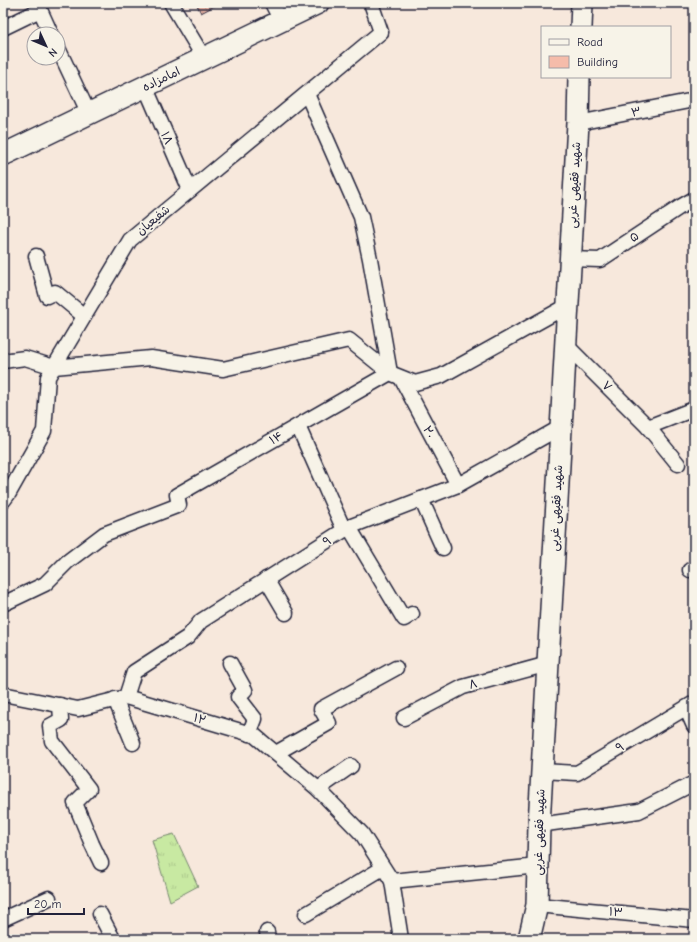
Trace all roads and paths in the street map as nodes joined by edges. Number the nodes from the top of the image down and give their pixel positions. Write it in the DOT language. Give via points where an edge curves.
graph roads {
  1 [pos="171,3"];
  2 [pos="272,3"];
  3 [pos="318,3"];
  4 [pos="371,3"];
  5 [pos="582,3"];
  6 [pos="38,7"];
  7 [pos="281,21"];
  8 [pos="47,26"];
  9 [pos="581,26"];
  10 [pos="3,28"];
  11 [pos="204,58"];
  12 [pos="66,65"];
  13 [pos="579,78"];
  14 [pos="145,86"];
  15 [pos="307,94"];
  16 [pos="694,100"];
  17 [pos="89,114"];
  18 [pos="578,123"];
  19 [pos="3,155"];
  20 [pos="190,190"];
  21 [pos="694,199"];
  22 [pos="36,256"];
  23 [pos="570,259"];
  24 [pos="568,306"];
  25 [pos="84,316"];
  26 [pos="566,345"];
  27 [pos="3,361"];
  28 [pos="54,366"];
  29 [pos="396,376"];
  30 [pos="694,409"];
  31 [pos="298,426"];
  32 [pos="561,427"];
  33 [pos="648,427"];
  34 [pos="678,464"];
  35 [pos="458,485"];
  36 [pos="421,499"];
  37 [pos="3,500"];
  38 [pos="347,528"];
  39 [pos="443,548"];
  40 [pos="266,579"];
  41 [pos="3,604"];
  42 [pos="286,613"];
  43 [pos="412,614"];
  44 [pos="230,662"];
  45 [pos="548,664"];
  46 [pos="396,668"];
  47 [pos="3,694"];
  48 [pos="121,698"];
  49 [pos="60,705"];
  50 [pos="690,706"];
  51 [pos="404,718"];
  52 [pos="694,726"];
  53 [pos="249,734"];
  54 [pos="134,743"];
  55 [pos="276,753"];
  56 [pos="351,766"];
  57 [pos="542,770"];
  58 [pos="694,783"];
  59 [pos="318,790"];
  60 [pos="539,825"];
  61 [pos="101,863"];
  62 [pos="538,866"];
  63 [pos="383,868"];
  64 [pos="392,881"];
  65 [pos="48,898"];
  66 [pos="537,904"];
  67 [pos="100,914"];
  68 [pos="306,914"];
  69 [pos="3,920"];
  70 [pos="694,920"];
  71 [pos="113,939"];
  72 [pos="401,939"];
  73 [pos="528,939"];
  1 -- 11 [label="street"];
  2 -- 7 [label="street"];
  3 -- 7 [label="street, امامزاده"];
  4 -- 15 [label="street, شفیعیان" via="381,32"];
  5 -- 9 [label="street"];
  6 -- 8 [label="street"];
  6 -- 10 [label="street"];
  7 -- 11 [label="street, امامزاده"];
  11 -- 14 [label="street, امامزاده"];
  12 -- 17 [label="street"];
  13 -- 18 [label="street, شهید فقیهی غربی"];
  14 -- 17 [label="street, امامزاده"];
  14 -- 20 [label="street, ۱۸"];
  15 -- 20 [label="street, شفیعیان"];
  15 -- 29 [label="street" via="360,217"];
  16 -- 18 [label="street, ۳"];
  17 -- 19 [label="street, امامزاده"];
  18 -- 23 [label="street, شهید فقیهی غربی"];
  20 -- 25 [label="street, شفیعیان" via="130,240"];
  21 -- 23 [label="street, ۵" via="600,260"];
  22 -- 25 [label="street" via="47,296 55,292"];
  23 -- 24 [label="street, شهید فقیهی غربی"];
  24 -- 26 [label="street, شهید فقیهی غربی"];
  24 -- 29 [label="street" via="441,376 414,383"];
  25 -- 28 [label="street, شفیعیان"];
  26 -- 32 [label="street, شهید فقیهی غربی"];
  26 -- 33 [label="street, ۷"];
  27 -- 28 [label="street" via="25,358"];
  28 -- 29 [label="street" via="151,358 223,369 350,340"];
  28 -- 37 [label="street, شفیعیان" via="48,377 44,431"];
  29 -- 31 [label="street, ۱۴"];
  29 -- 35 [label="street, ۲۰"];
  30 -- 33 [label="street"];
  31 -- 38 [label="street"];
  31 -- 41 [label="street, ۱۴" via="177,495 179,506 104,534 67,562 45,584"];
  32 -- 35 [label="street, ۹"];
  32 -- 45 [label="street, شهید فقیهی غربی"];
  33 -- 34 [label="street, ۷"];
  35 -- 36 [label="street, ۹"];
  36 -- 38 [label="street, ۹"];
  36 -- 39 [label="street"];
  38 -- 40 [label="street, ۹"];
  38 -- 43 [label="street" via="404,619"];
  40 -- 42 [label="street"];
  40 -- 48 [label="street, ۹" via="201,621 188,638 134,672"];
  44 -- 53 [label="street" via="245,690 238,697 255,719"];
  45 -- 51 [label="street, ۸" via="463,687"];
  45 -- 57 [label="street, شهید فقیهی غربی"];
  46 -- 55 [label="street" via="321,709 329,723"];
  47 -- 49 [label="street"];
  48 -- 49 [label="street" via="78,709"];
  48 -- 53 [label="street, ۱۲"];
  48 -- 54 [label="street"];
  49 -- 61 [label="street" via="61,720 50,726 52,741 89,789 75,803"];
  50 -- 52 [label="street"];
  50 -- 57 [label="street, ۹" via="576,773"];
  53 -- 55 [label="street, ۱۲" via="254,735"];
  55 -- 59 [label="street, ۱۲"];
  56 -- 59 [label="street"];
  57 -- 60 [label="street, شهید فقیهی غربی"];
  58 -- 60 [label="street" via="639,811"];
  59 -- 63 [label="street, ۱۲" via="362,834"];
  60 -- 62 [label="street, شهید فقیهی غربی"];
  62 -- 64 [label="street"];
  62 -- 66 [label="street, شهید فقیهی غربی"];
  63 -- 64 [label="street, ۱۲"];
  63 -- 68 [label="street"];
  64 -- 72 [label="street"];
  65 -- 69 [label="street"];
  66 -- 70 [label="street, ۱۳"];
  66 -- 73 [label="street, شهید فقیهی غربی"];
  67 -- 71 [label="street"];
}
